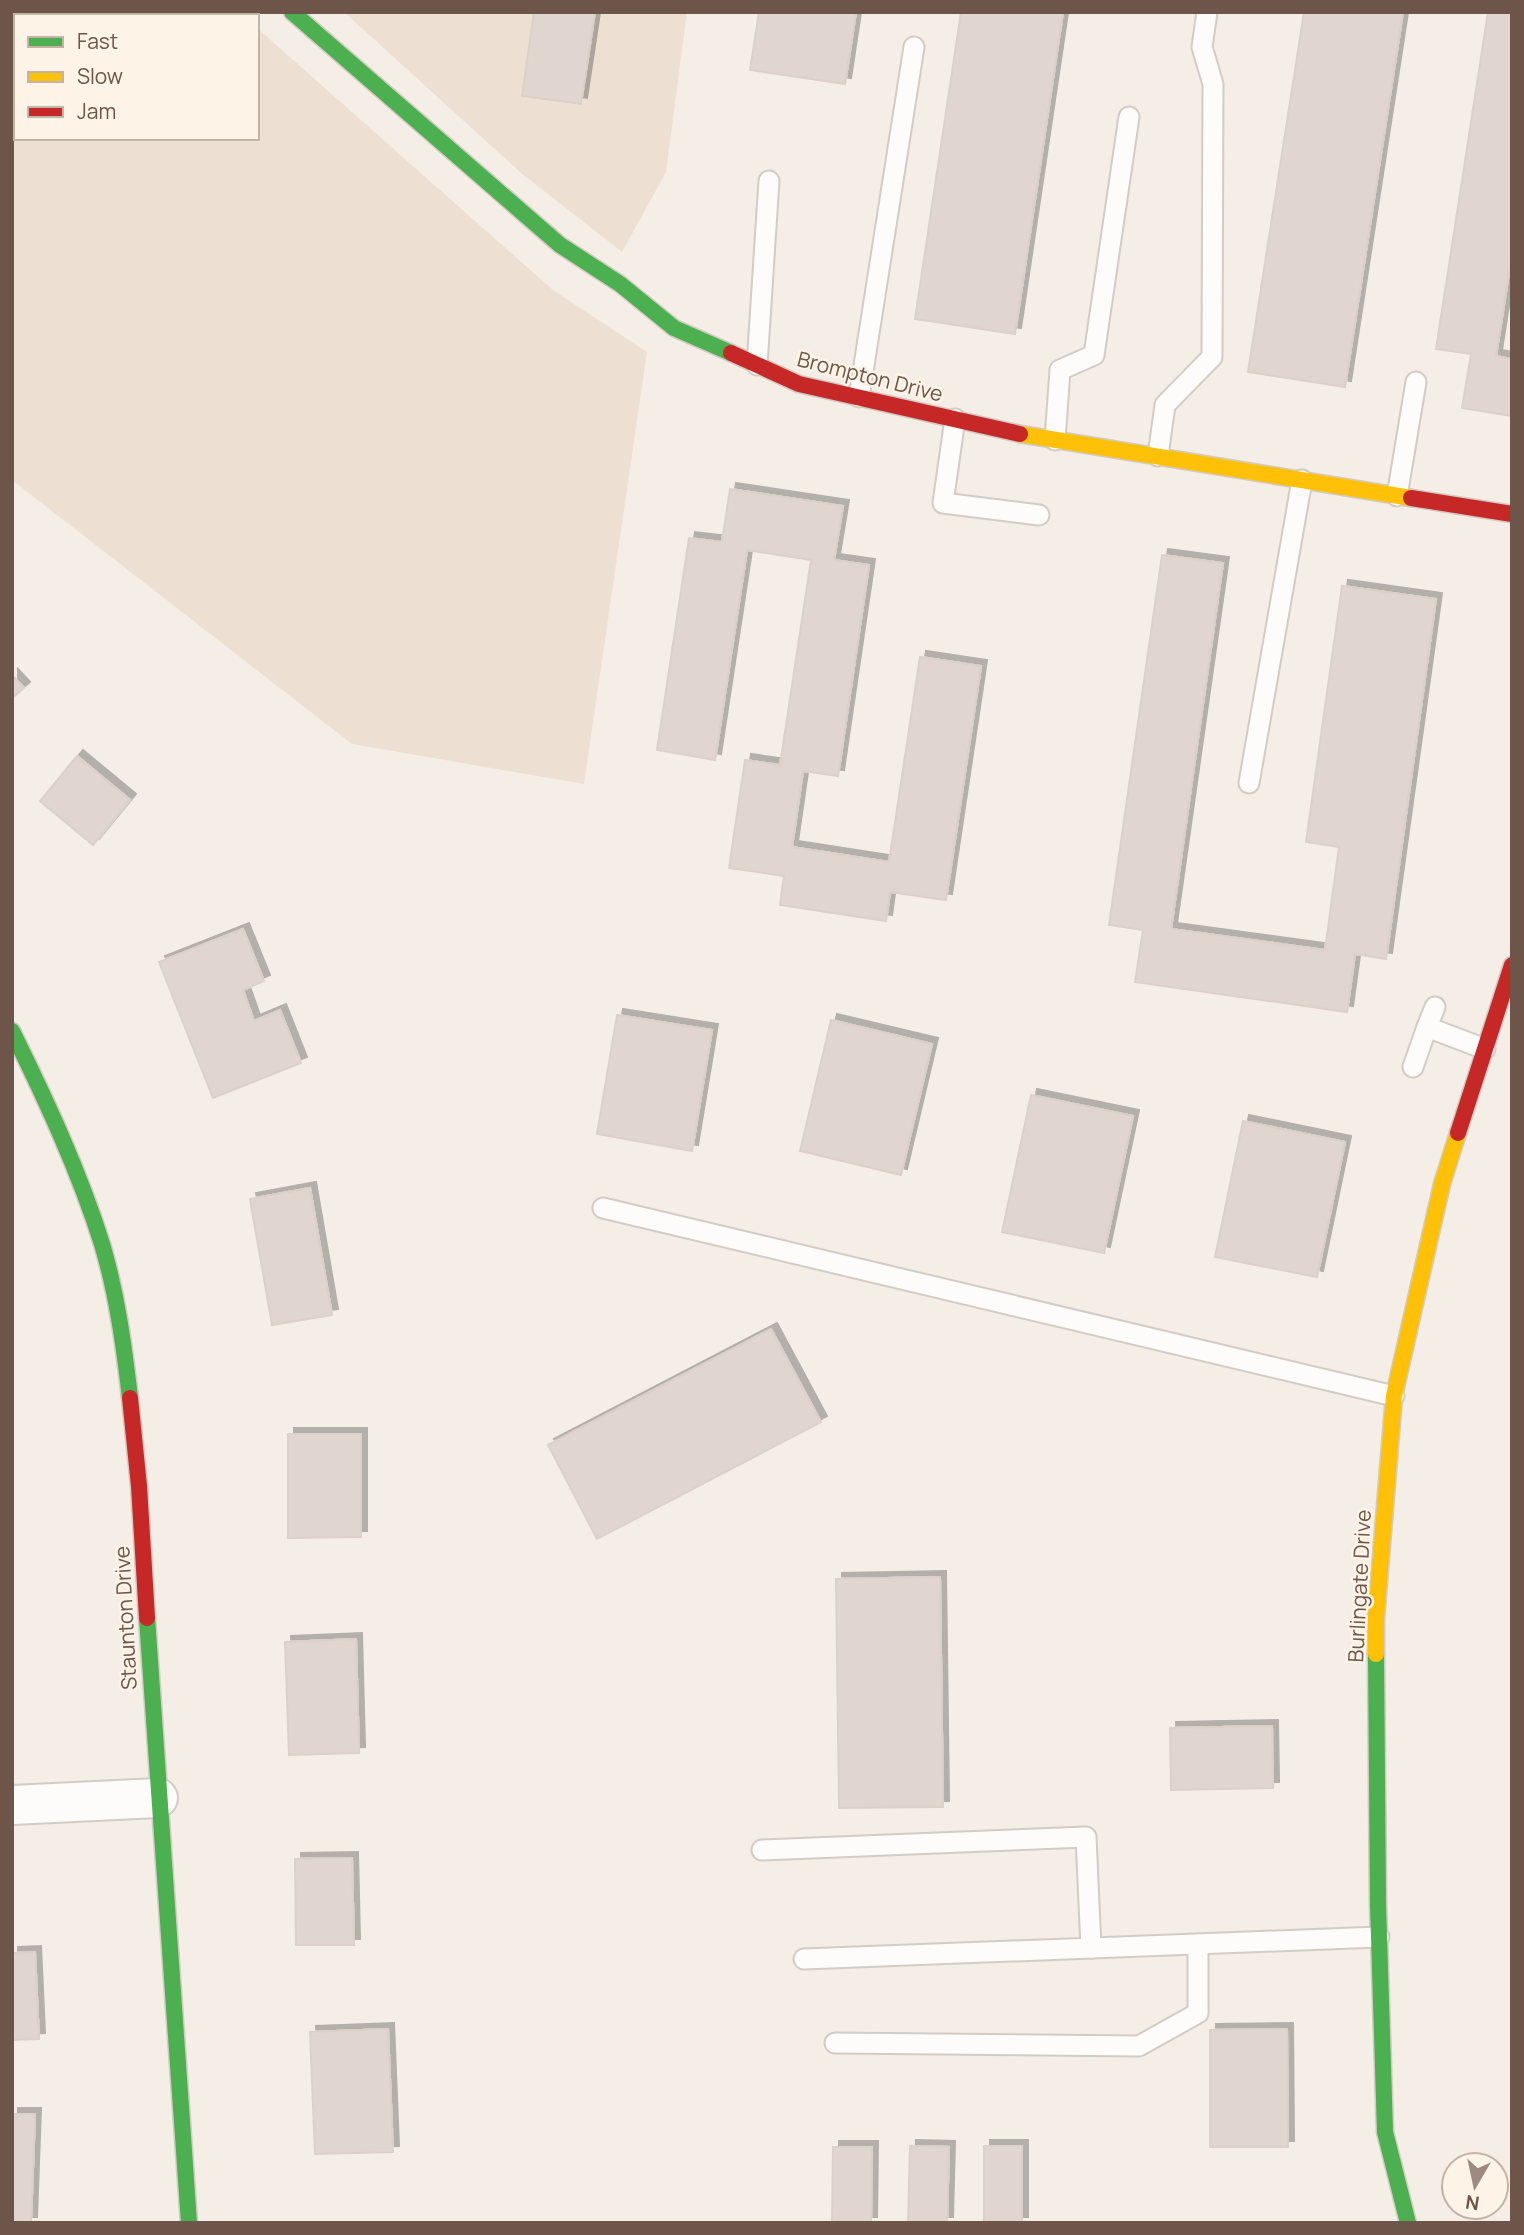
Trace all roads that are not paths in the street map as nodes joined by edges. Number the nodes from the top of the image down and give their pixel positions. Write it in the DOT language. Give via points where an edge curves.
graph roads {
  1 [pos="292,12"];
  2 [pos="1207,12"];
  3 [pos="914,47"];
  4 [pos="1129,117"];
  5 [pos="769,181"];
  6 [pos="757,365"];
  7 [pos="1416,382"];
  8 [pos="859,397"];
  9 [pos="955,419"];
  10 [pos="1055,440"];
  11 [pos="1158,456"];
  12 [pos="1302,480"];
  13 [pos="1397,496"];
  14 [pos="1512,514"];
  15 [pos="1038,515"];
  16 [pos="1249,783"];
  17 [pos="1512,965"];
  18 [pos="1435,1007"];
  19 [pos="1427,1027"];
  20 [pos="12,1031"];
  21 [pos="1485,1049"];
  22 [pos="1413,1067"];
  23 [pos="603,1208"];
  24 [pos="1394,1396"];
  25 [pos="158,1798"];
  26 [pos="12,1805"];
  27 [pos="762,1850"];
  28 [pos="1379,1937"];
  29 [pos="1198,1944"];
  30 [pos="1091,1948"];
  31 [pos="804,1959"];
  32 [pos="835,2043"];
  33 [pos="189,2223"];
  34 [pos="1408,2223"];
  1 -- 6 [label="street, Brompton Drive" via="560,245 620,284 674,328"];
  2 -- 11 [label="lane" via="1202,47 1213,84 1212,357 1165,405"];
  3 -- 8 [label="lane"];
  4 -- 10 [label="lane" via="1094,355 1060,370"];
  5 -- 6 [label="lane"];
  6 -- 8 [label="street, Brompton Drive" via="799,384"];
  7 -- 13 [label="lane"];
  8 -- 9 [label="street, Brompton Drive"];
  9 -- 10 [label="street, Brompton Drive"];
  9 -- 15 [label="lane" via="943,503"];
  10 -- 11 [label="street, Brompton Drive"];
  11 -- 12 [label="street, Brompton Drive"];
  12 -- 13 [label="street, Brompton Drive"];
  12 -- 16 [label="lane"];
  13 -- 14 [label="street, Brompton Drive"];
  17 -- 21 [label="street, Burlingate Drive"];
  18 -- 19 [label="lane"];
  19 -- 21 [label="lane"];
  19 -- 22 [label="lane"];
  20 -- 25 [label="street, Staunton Drive" via="51,1111 102,1245 122,1334 139,1486"];
  21 -- 24 [label="street, Burlingate Drive" via="1442,1184"];
  23 -- 24 [label="lane"];
  24 -- 28 [label="street, Burlingate Drive" via="1376,1618"];
  25 -- 26 [label="street"];
  25 -- 33 [label="street, Staunton Drive"];
  27 -- 30 [label="lane" via="1086,1837"];
  28 -- 29 [label="lane"];
  28 -- 34 [label="street, Burlingate Drive" via="1385,2132"];
  29 -- 30 [label="lane"];
  29 -- 32 [label="lane" via="1198,2013 1139,2046"];
  30 -- 31 [label="lane"];
}
